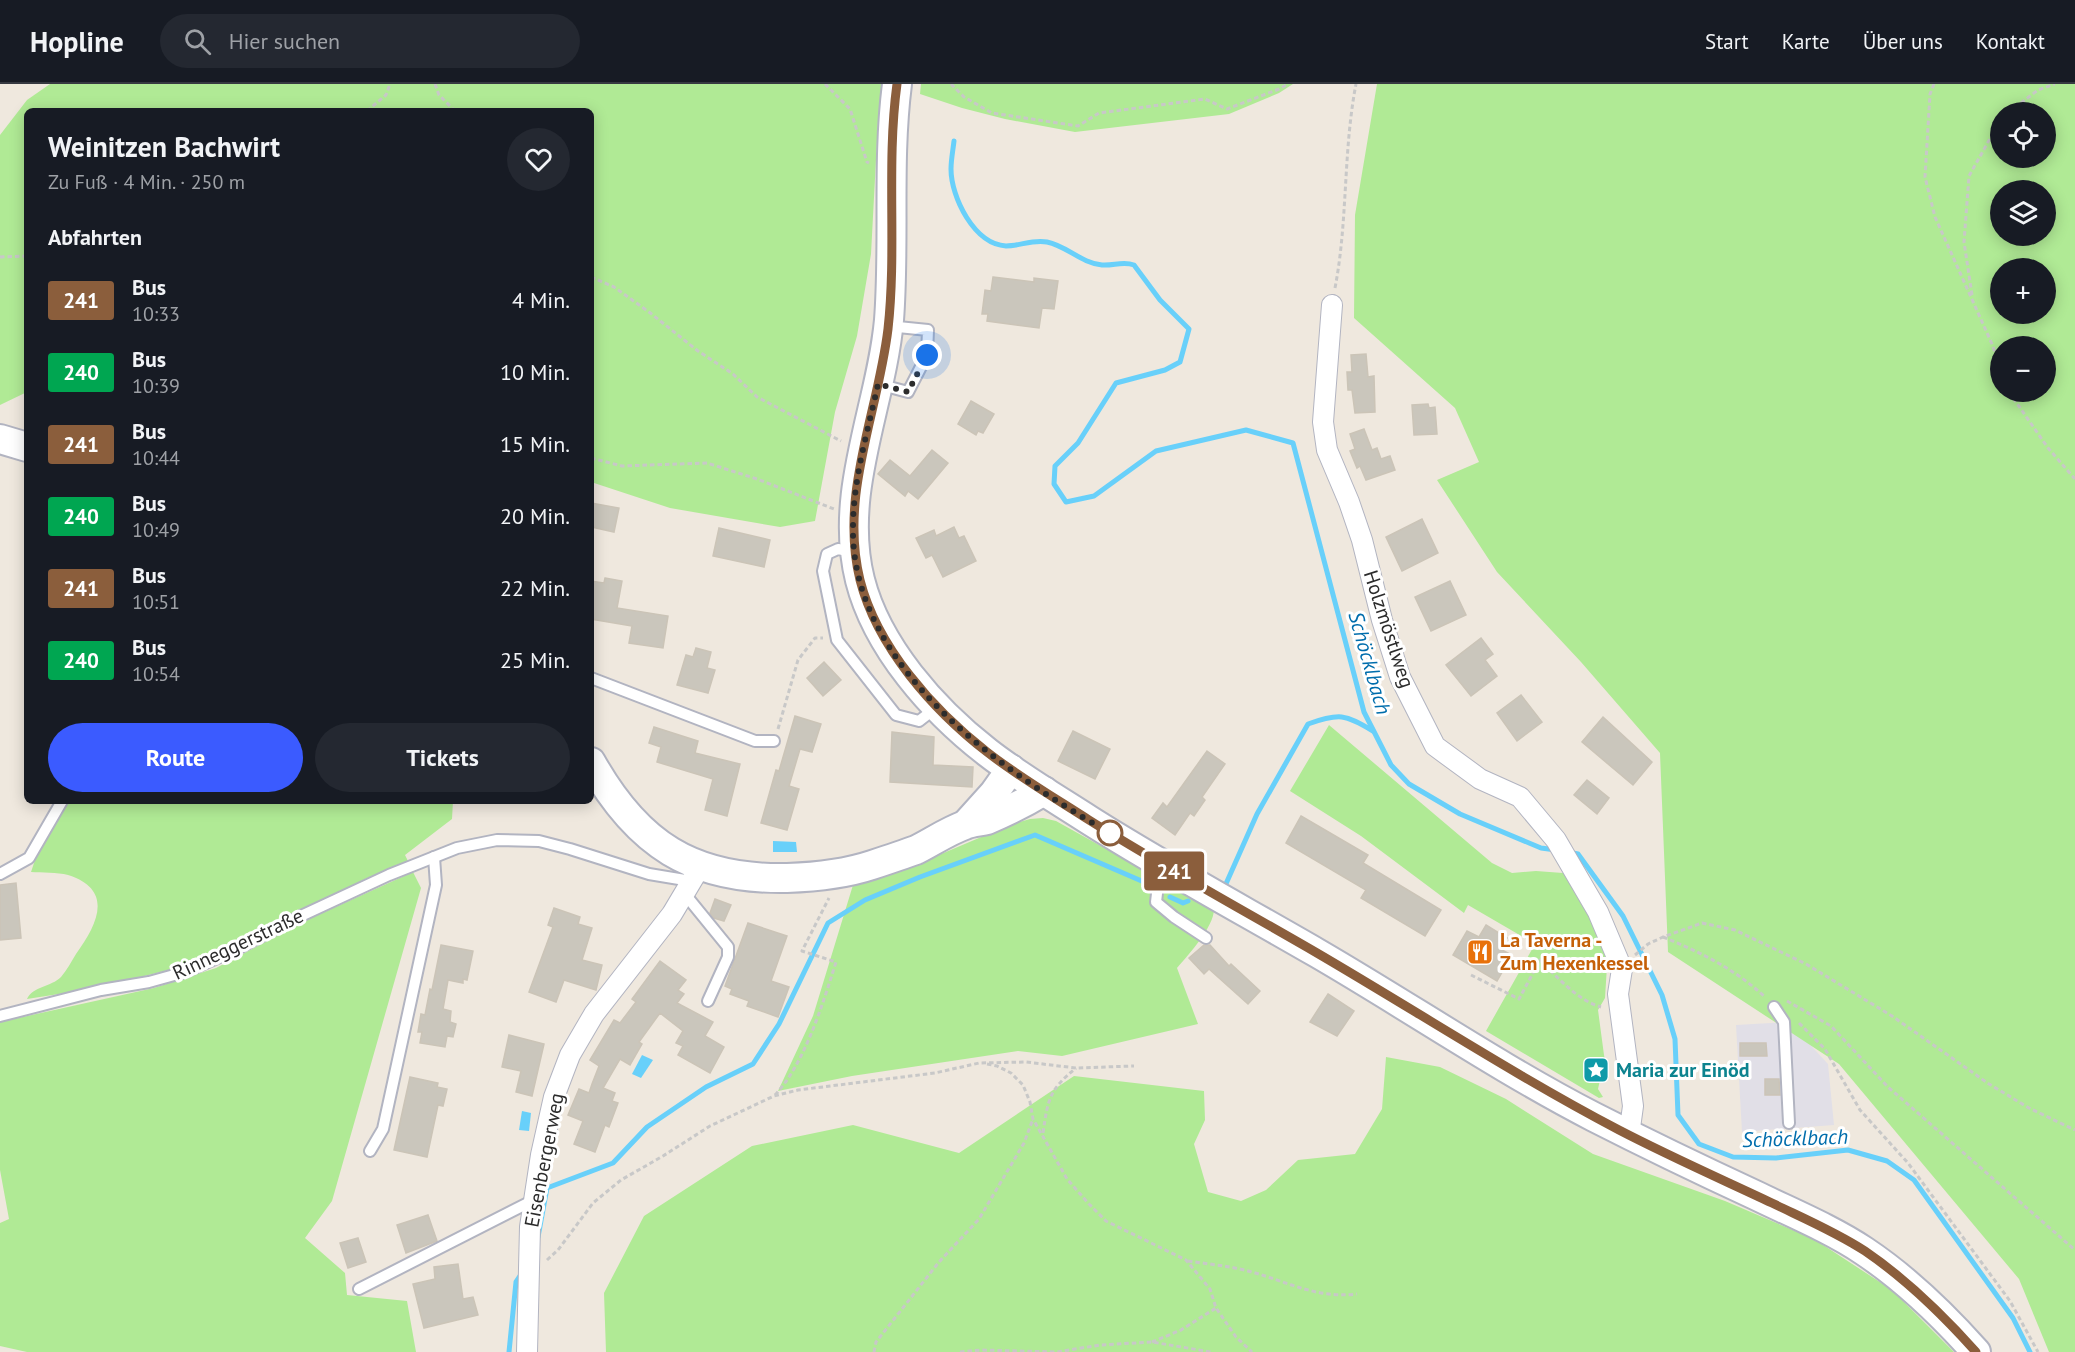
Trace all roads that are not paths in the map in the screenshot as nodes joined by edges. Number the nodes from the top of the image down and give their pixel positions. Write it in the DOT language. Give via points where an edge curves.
graph roads {
  1 [pos="897,84"];
  2 [pos="1332,305"];
  3 [pos="888,326"];
  4 [pos="878,384"];
  5 [pos="0,440"];
  6 [pos="24,446"];
  7 [pos="854,552"];
  8 [pos="594,679"];
  9 [pos="937,707"];
  10 [pos="774,741"];
  11 [pos="594,767"];
  12 [pos="1011,769"];
  13 [pos="1044,791"];
  14 [pos="60,804"];
  15 [pos="966,824"];
  16 [pos="434,857"];
  17 [pos="1167,867"];
  18 [pos="0,874"];
  19 [pos="692,880"];
  20 [pos="1206,938"];
  21 [pos="708,1001"];
  22 [pos="1774,1007"];
  23 [pos="0,1016"];
  24 [pos="1789,1123"];
  25 [pos="1629,1135"];
  26 [pos="370,1151"];
  27 [pos="534,1200"];
  28 [pos="359,1289"];
  29 [pos="527,1352"];
  30 [pos="1976,1352"];
  1 -- 3 [label="main road"];
  2 -- 25 [label="street, Holzmöstlweg" via="1323,422 1328,450 1350,502 1400,677 1435,746 1480,779 1520,797 1556,840 1598,912 1622,969 1618,994 1633,1106"];
  3 -- 4 [label="main road"];
  3 -- 4 [label="lane" via="928,330 927,355 908,392"];
  4 -- 7 [label="main road" via="853,514"];
  5 -- 6 [label="main road"];
  7 -- 9 [label="main road" via="877,626"];
  7 -- 9 [label="lane" via="838,549 827,554 823,571 837,640 896,715 919,721"];
  8 -- 10 [label="lane" via="755,741"];
  9 -- 12 [label="main road" via="986,752"];
  11 -- 19 [label="main road, Rinneggerstraße" via="620,807 640,830 671,851"];
  12 -- 13 [label="main road"];
  12 -- 15 [label="main road, Rinneggerstraße"];
  13 -- 15 [label="main road, Rinneggerstraße" via="985,820"];
  13 -- 17 [label="main road"];
  14 -- 18 [label="lane" via="29,858"];
  15 -- 19 [label="main road, Rinneggerstraße" via="916,849 837,874"];
  16 -- 19 [label="lane, Rinneggerstraße" via="497,840 539,842 649,874"];
  16 -- 23 [label="lane, Rinneggerstraße" via="185,972"];
  16 -- 26 [label="lane" via="436,885 383,1129"];
  17 -- 20 [label="lane" via="1158,885 1156,902"];
  17 -- 25 [label="main road" via="1505,1067"];
  19 -- 21 [label="lane" via="728,947 728,957"];
  19 -- 27 [label="street, Eisenbergerweg" via="672,914 594,1014 570,1055 554,1097"];
  22 -- 24 [label="lane" via="1784,1022"];
  25 -- 30 [label="main road" via="1864,1251 1911,1287"];
  27 -- 28 [label="lane"];
  27 -- 29 [label="street, Eisenbergerweg"];
}
